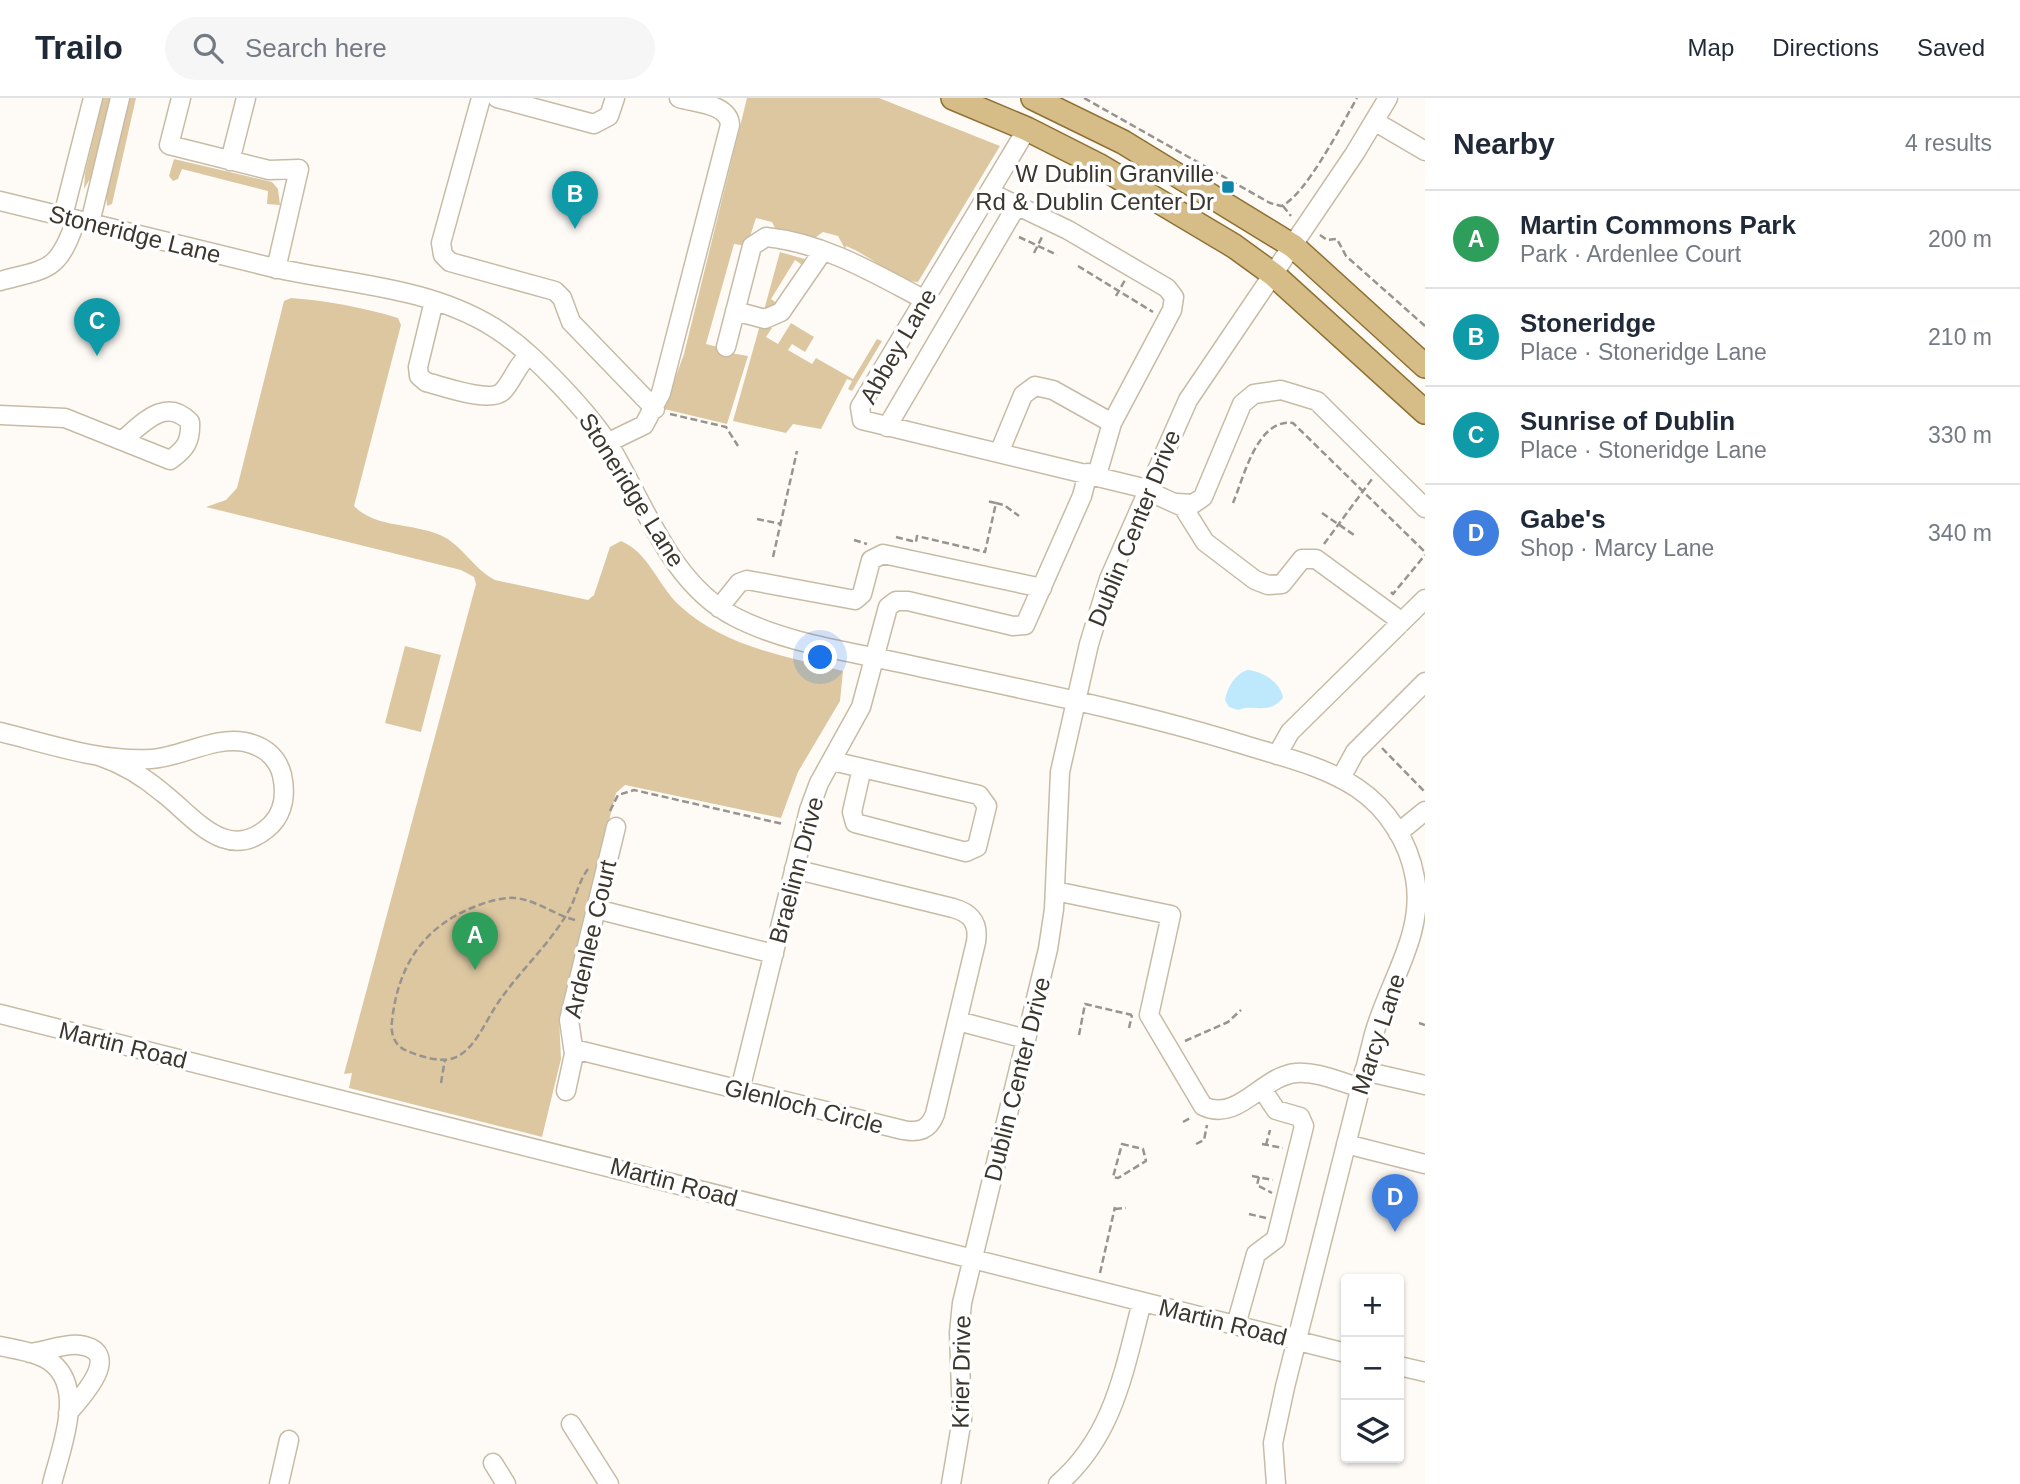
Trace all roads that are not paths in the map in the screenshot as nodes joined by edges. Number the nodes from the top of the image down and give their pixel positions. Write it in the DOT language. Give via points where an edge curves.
graph roads {
  1 [pos="93,98"];
  2 [pos="120,98"];
  3 [pos="181,98"];
  4 [pos="246,98"];
  5 [pos="481,98"];
  6 [pos="497,98"];
  7 [pos="615,98"];
  8 [pos="680,98"];
  9 [pos="953,98"];
  10 [pos="1033,98"];
  11 [pos="1388,98"];
  12 [pos="1374,121"];
  13 [pos="1027,129"];
  14 [pos="1425,150"];
  15 [pos="230,161"];
  16 [pos="989,192"];
  17 [pos="0,201"];
  18 [pos="1017,205"];
  19 [pos="76,220"];
  20 [pos="1293,246"];
  21 [pos="823,251"];
  22 [pos="276,269"];
  23 [pos="1274,275"];
  24 [pos="0,281"];
  25 [pos="925,300"];
  26 [pos="434,301"];
  27 [pos="736,311"];
  28 [pos="726,347"];
  29 [pos="529,355"];
  30 [pos="1425,366"];
  31 [pos="655,409"];
  32 [pos="1425,412"];
  33 [pos="0,415"];
  34 [pos="1112,423"];
  35 [pos="887,427"];
  36 [pos="123,440"];
  37 [pos="607,443"];
  38 [pos="999,453"];
  39 [pos="1092,474"];
  40 [pos="1147,490"];
  41 [pos="1177,503"];
  42 [pos="1425,508"];
  43 [pos="1042,588"];
  44 [pos="1425,599"];
  45 [pos="849,600"];
  46 [pos="908,601"];
  47 [pos="719,608"];
  48 [pos="1402,622"];
  49 [pos="876,658"];
  50 [pos="1425,682"];
  51 [pos="1075,702"];
  52 [pos="0,732"];
  53 [pos="1277,755"];
  54 [pos="99,756"];
  55 [pos="832,761"];
  56 [pos="862,768"];
  57 [pos="1341,778"];
  58 [pos="1425,811"];
  59 [pos="612,824"];
  60 [pos="1398,833"];
  61 [pos="794,869"];
  62 [pos="1055,891"];
  63 [pos="596,908"];
  64 [pos="774,954"];
  65 [pos="0,1014"];
  66 [pos="958,1021"];
  67 [pos="1026,1039"];
  68 [pos="574,1049"];
  69 [pos="1362,1079"];
  70 [pos="1425,1085"];
  71 [pos="1262,1089"];
  72 [pos="740,1090"];
  73 [pos="566,1091"];
  74 [pos="1346,1144"];
  75 [pos="1425,1164"];
  76 [pos="972,1260"];
  77 [pos="1142,1302"];
  78 [pos="1236,1325"];
  79 [pos="1296,1340"];
  80 [pos="0,1346"];
  81 [pos="1341,1352"];
  82 [pos="34,1354"];
  83 [pos="1404,1367"];
  84 [pos="1425,1372"];
  85 [pos="68,1413"];
  86 [pos="571,1424"];
  87 [pos="289,1440"];
  88 [pos="493,1463"];
  89 [pos="52,1484"];
  90 [pos="279,1484"];
  91 [pos="506,1484"];
  92 [pos="609,1484"];
  93 [pos="951,1484"];
  94 [pos="1058,1484"];
  95 [pos="1276,1484"];
  1 -- 19 [label="street"];
  2 -- 19 [label="street"];
  3 -- 15 [label="street" via="169,145"];
  4 -- 15 [label="street"];
  5 -- 31 [label="street" via="441,243 443,255 450,262 555,291 571,322"];
  6 -- 7 [label="street" via="594,124 609,117"];
  8 -- 31 [label="street" via="723,110 730,125"];
  9 -- 13 [label="main road"];
  10 -- 20 [label="main road" via="1123,142"];
  11 -- 12 [label="street, Dublin Center Drive"];
  12 -- 14 [label="street"];
  12 -- 20 [label="street, Dublin Center Drive"];
  13 -- 16 [label="street, Abbey Lane"];
  13 -- 23 [label="main road" via="1153,195"];
  15 -- 22 [label="street" via="272,171 299,169"];
  16 -- 18 [label="street"];
  16 -- 25 [label="street, Abbey Lane"];
  17 -- 19 [label="street, Stoneridge Lane"];
  18 -- 34 [label="street" via="1167,288 1174,304"];
  18 -- 35 [label="street"];
  19 -- 22 [label="street, Stoneridge Lane"];
  19 -- 24 [label="street" via="66,248 42,272"];
  20 -- 23 [label="street, Dublin Center Drive"];
  20 -- 30 [label="main road"];
  21 -- 25 [label="street" via="853,261"];
  21 -- 27 [label="street" via="781,312 765,319"];
  21 -- 27 [label="street" via="781,238 759,239 752,246"];
  22 -- 26 [label="street, Stoneridge Lane"];
  23 -- 32 [label="main road"];
  23 -- 40 [label="street, Dublin Center Drive" via="1188,400"];
  25 -- 35 [label="street, Abbey Lane" via="860,407 865,422"];
  26 -- 29 [label="street, Stoneridge Lane" via="478,318"];
  26 -- 29 [label="street" via="418,367 426,382 496,396"];
  27 -- 28 [label="street"];
  29 -- 37 [label="street, Stoneridge Lane"];
  31 -- 37 [label="street" via="641,427"];
  33 -- 36 [label="street" via="65,418"];
  34 -- 38 [label="street" via="1054,390 1035,386 1023,395"];
  34 -- 39 [label="street"];
  35 -- 38 [label="street, Abbey Lane"];
  37 -- 47 [label="street, Stoneridge Lane" via="677,564"];
  38 -- 39 [label="street, Abbey Lane"];
  39 -- 40 [label="street, Abbey Lane"];
  39 -- 43 [label="street"];
  40 -- 41 [label="street, Abbey Lane"];
  40 -- 51 [label="street, Dublin Center Drive" via="1102,599"];
  41 -- 42 [label="street" via="1193,503 1203,497 1237,412 1248,398 1262,391 1291,391 1317,401"];
  41 -- 48 [label="street" via="1188,511 1205,542 1263,584 1282,584 1302,559 1314,558"];
  43 -- 45 [label="street" via="883,554 871,561 861,596"];
  43 -- 46 [label="street" via="1028,622 1021,626"];
  44 -- 48 [label="street"];
  45 -- 46 [label="street"];
  45 -- 47 [label="street" via="747,580 739,583"];
  46 -- 49 [label="street, Braelinn Drive" via="896,601 887,610"];
  47 -- 49 [label="street, Stoneridge Lane" via="768,631"];
  48 -- 53 [label="street" via="1290,732"];
  49 -- 51 [label="street, Stoneridge Lane"];
  49 -- 55 [label="street, Braelinn Drive" via="858,716"];
  50 -- 57 [label="street" via="1355,752"];
  51 -- 53 [label="street, Marcy Lane"];
  51 -- 62 [label="street, Dublin Center Drive" via="1058,797"];
  52 -- 54 [label="street"];
  53 -- 57 [label="street, Marcy Lane"];
  54 -- 54 [label="street" via="149,759 231,741 254,744 278,765 284,786 282,805 273,822 260,832 238,840 222,838 207,832 136,773"];
  55 -- 56 [label="street"];
  55 -- 61 [label="street, Braelinn Drive" via="814,795"];
  56 -- 56 [label="street" via="981,796 988,806 977,847 966,852 857,824 852,816"];
  57 -- 60 [label="street, Marcy Lane" via="1372,800"];
  58 -- 60 [label="street"];
  59 -- 63 [label="street, Ardenlee Court"];
  60 -- 69 [label="street, Marcy Lane" via="1415,875 1417,913 1406,953 1385,995"];
  61 -- 64 [label="street, Braelinn Drive"];
  61 -- 66 [label="street, Glenloch Circle" via="953,908 971,917 977,928 976,942"];
  62 -- 67 [label="street, Dublin Center Drive" via="1048,949"];
  62 -- 71 [label="street" via="1171,915 1149,1013 1152,1024 1206,1108 1227,1110"];
  63 -- 64 [label="street"];
  63 -- 68 [label="street, Ardenlee Court" via="569,1020"];
  64 -- 72 [label="street, Braelinn Drive"];
  65 -- 76 [label="street, Martin Road"];
  66 -- 67 [label="street"];
  66 -- 72 [label="street, Glenloch Circle" via="935,1114 923,1130 903,1130"];
  67 -- 76 [label="street, Dublin Center Drive"];
  68 -- 72 [label="street, Glenloch Circle"];
  68 -- 73 [label="street, Ardenlee Court"];
  69 -- 70 [label="street"];
  69 -- 71 [label="street" via="1296,1073"];
  69 -- 74 [label="street, Marcy Lane"];
  71 -- 78 [label="street" via="1278,1111 1303,1121 1275,1241 1258,1252 1251,1266"];
  74 -- 75 [label="street"];
  74 -- 79 [label="street, Marcy Lane"];
  76 -- 77 [label="street, Martin Road"];
  76 -- 93 [label="street, Krier Drive" via="960,1318 962,1419"];
  77 -- 78 [label="street, Martin Road"];
  77 -- 94 [label="street" via="1111,1413 1081,1462"];
  78 -- 79 [label="street, Martin Road"];
  79 -- 81 [label="street, Martin Road"];
  79 -- 95 [label="street, Marcy Lane" via="1274,1434"];
  80 -- 82 [label="street"];
  82 -- 85 [label="street" via="53,1364 64,1377"];
  82 -- 85 [label="street" via="80,1345 95,1353 100,1363 94,1383"];
  83 -- 84 [label="street"];
  85 -- 89 [label="street"];
  86 -- 92 [label="street"];
  87 -- 90 [label="street"];
  88 -- 91 [label="street"];
}
